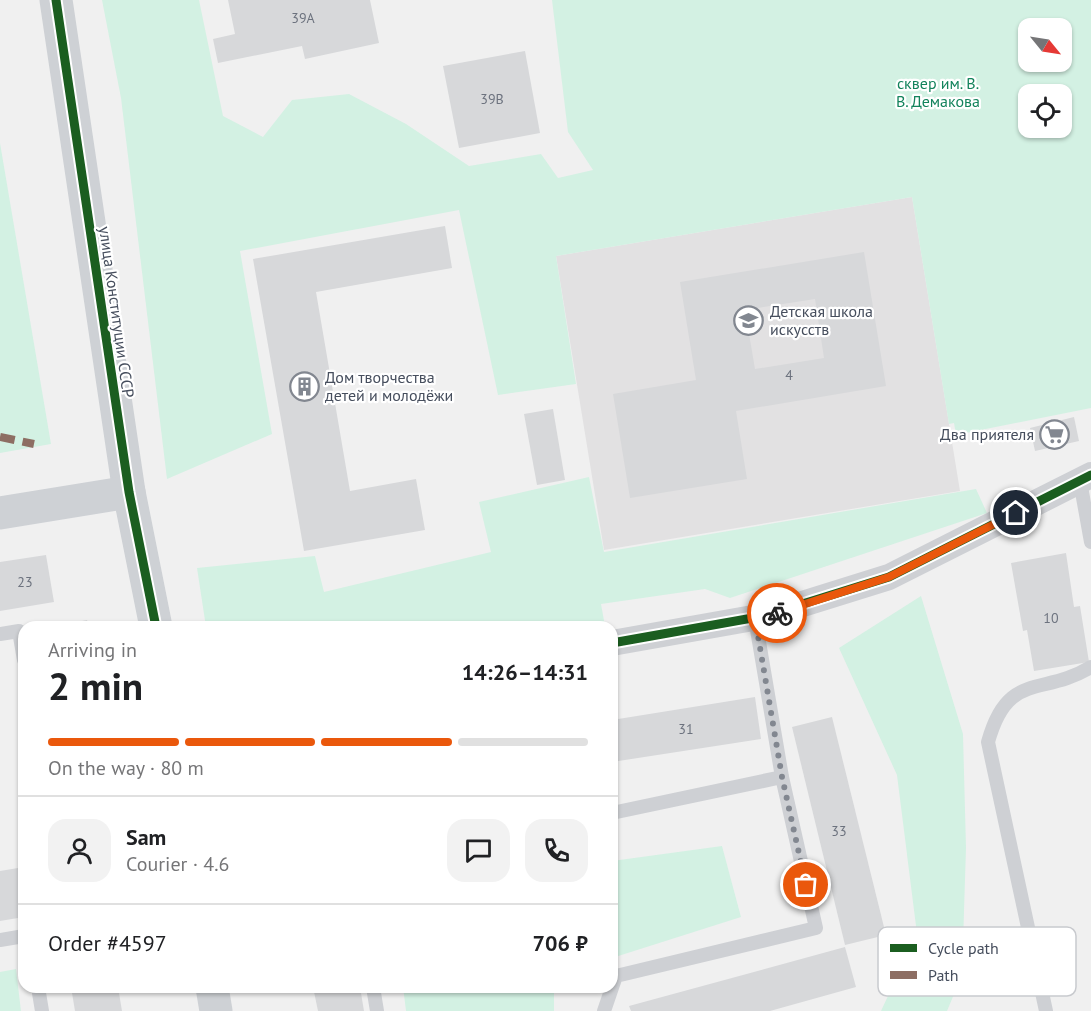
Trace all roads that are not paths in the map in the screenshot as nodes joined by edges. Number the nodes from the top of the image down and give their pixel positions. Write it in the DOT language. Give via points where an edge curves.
graph roads {
  1 [pos="56,0"];
  2 [pos="1086,478"];
  3 [pos="129,492"];
  4 [pos="0,513"];
  5 [pos="1091,542"];
  6 [pos="755,618"];
  7 [pos="155,621"];
  8 [pos="18,631"];
  9 [pos="0,634"];
  10 [pos="618,642"];
  11 [pos="1091,667"];
  12 [pos="782,777"];
  13 [pos="618,812"];
  14 [pos="1028,927"];
  15 [pos="18,937"];
  16 [pos="0,940"];
  17 [pos="618,976"];
  18 [pos="39,993"];
  19 [pos="213,993"];
  20 [pos="375,993"];
  21 [pos="610,993"];
  22 [pos="1043,996"];
  23 [pos="42,1011"];
  24 [pos="216,1011"];
  25 [pos="377,1011"];
  26 [pos="604,1011"];
  27 [pos="1046,1011"];
  1 -- 3 [label="street, улица Конституции СССР"];
  2 -- 5 [label="lane"];
  2 -- 6 [label="street" via="889,577"];
  3 -- 4 [label="street"];
  3 -- 7 [label="street, улица Конституции СССР"];
  6 -- 10 [label="street"];
  6 -- 12 [label="lane"];
  8 -- 9 [label="lane"];
  11 -- 14 [label="lane" via="1024,689 1003,704 988,742"];
  12 -- 13 [label="lane"];
  12 -- 17 [label="lane" via="816,928"];
  15 -- 16 [label="lane"];
  18 -- 23 [label="lane"];
  19 -- 24 [label="street"];
  20 -- 25 [label="lane"];
  21 -- 26 [label="lane"];
  22 -- 27 [label="lane"];
}
